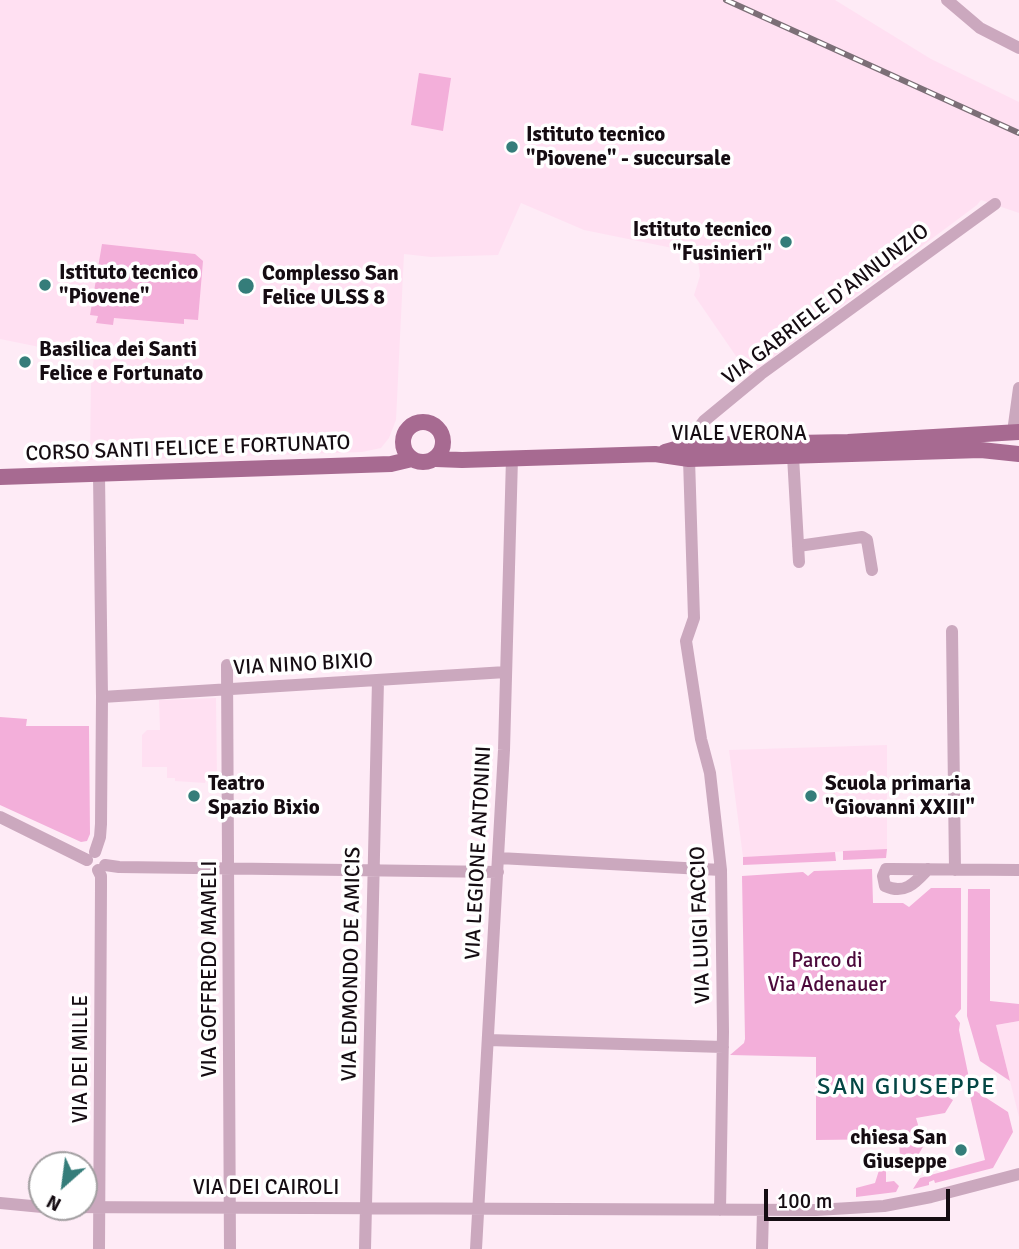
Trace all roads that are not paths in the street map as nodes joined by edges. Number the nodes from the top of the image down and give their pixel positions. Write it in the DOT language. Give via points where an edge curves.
graph roads {
  1 [pos="947,0"];
  2 [pos="1019,48"];
  3 [pos="995,204"];
  4 [pos="1019,388"];
  5 [pos="1016,432"];
  6 [pos="444,441"];
  7 [pos="403,443"];
  8 [pos="689,452"];
  9 [pos="1019,454"];
  10 [pos="793,456"];
  11 [pos="475,458"];
  12 [pos="512,458"];
  13 [pos="412,459"];
  14 [pos="436,459"];
  15 [pos="377,463"];
  16 [pos="99,475"];
  17 [pos="0,477"];
  18 [pos="799,546"];
  19 [pos="799,562"];
  20 [pos="872,570"];
  21 [pos="952,631"];
  22 [pos="227,665"];
  23 [pos="506,671"];
  24 [pos="378,680"];
  25 [pos="228,689"];
  26 [pos="102,696"];
  27 [pos="0,817"];
  28 [pos="91,856"];
  29 [pos="498,865"];
  30 [pos="101,868"];
  31 [pos="229,869"];
  32 [pos="373,869"];
  33 [pos="722,870"];
  34 [pos="928,870"];
  35 [pos="955,870"];
  36 [pos="1019,870"];
  37 [pos="488,1040"];
  38 [pos="723,1047"];
  39 [pos="1019,1174"];
  40 [pos="0,1203"];
  41 [pos="28,1206"];
  42 [pos="100,1207"];
  43 [pos="230,1207"];
  44 [pos="366,1207"];
  45 [pos="479,1209"];
  46 [pos="720,1210"];
  47 [pos="763,1210"];
  48 [pos="99,1249"];
  49 [pos="230,1249"];
  50 [pos="365,1249"];
  51 [pos="476,1249"];
  52 [pos="762,1249"];
  1 -- 2 [label="street" via="980,28"];
  3 -- 8 [label="street, VIA GABRIELE D'ANNUNZIO" via="761,374 693,432"];
  4 -- 5 [label="street"];
  5 -- 8 [label="main road, VIALE VERONA"];
  6 -- 7 [label="main road" via="436,426 421,422 408,429"];
  6 -- 11 [label="main road"];
  6 -- 14 [label="main road"];
  7 -- 13 [label="main road"];
  7 -- 15 [label="main road, CORSO SANTI FELICE E FORTUNATO"];
  8 -- 10 [label="main road, VIALE VERONA"];
  8 -- 12 [label="main road, VIALE VERONA"];
  8 -- 33 [label="street, VIA LUIGI FACCIO" via="694,618 685,641 710,773"];
  9 -- 10 [label="main road, VIALE VERONA" via="981,450"];
  10 -- 18 [label="street"];
  11 -- 12 [label="main road"];
  11 -- 14 [label="main road"];
  12 -- 23 [label="street, VIA LEGIONE ANTONINI"];
  13 -- 14 [label="main road" via="424,463"];
  13 -- 15 [label="main road, CORSO SANTI FELICE E FORTUNATO"];
  15 -- 16 [label="main road, CORSO SANTI FELICE E FORTUNATO"];
  16 -- 17 [label="main road, CORSO SANTI FELICE E FORTUNATO"];
  16 -- 26 [label="street"];
  18 -- 19 [label="street"];
  18 -- 20 [label="street" via="862,537 867,540"];
  21 -- 35 [label="street"];
  22 -- 25 [label="street, VIA GOFFREDO MAMELI"];
  23 -- 24 [label="street, VIA NINO BIXIO"];
  23 -- 29 [label="street, VIA LEGIONE ANTONINI"];
  24 -- 25 [label="street, VIA NINO BIXIO"];
  24 -- 32 [label="street, VIA EDMONDO DE AMICIS"];
  25 -- 26 [label="street, VIA NINO BIXIO"];
  25 -- 31 [label="street, VIA GOFFREDO MAMELI"];
  26 -- 28 [label="street" via="100,837"];
  27 -- 28 [label="street"];
  28 -- 30 [label="street" via="90,867"];
  29 -- 32 [label="street"];
  29 -- 33 [label="street"];
  29 -- 37 [label="street, VIA LEGIONE ANTONINI"];
  30 -- 31 [label="street"];
  30 -- 42 [label="street, VIA DEI MILLE"];
  31 -- 32 [label="street"];
  31 -- 43 [label="street, VIA GOFFREDO MAMELI"];
  32 -- 44 [label="street, VIA EDMONDO DE AMICIS"];
  33 -- 38 [label="street, VIA LUIGI FACCIO"];
  34 -- 35 [label="street"];
  35 -- 36 [label="street"];
  37 -- 38 [label="street"];
  37 -- 45 [label="street, VIA LEGIONE ANTONINI"];
  38 -- 46 [label="street, VIA LUIGI FACCIO"];
  39 -- 47 [label="street, VIA DEI CAIROLI" via="884,1206"];
  40 -- 41 [label="street"];
  42 -- 43 [label="street, VIA DEI CAIROLI"];
  42 -- 48 [label="street, VIA DEI MILLE"];
  43 -- 44 [label="street, VIA DEI CAIROLI"];
  43 -- 49 [label="street, VIA GOFFREDO MAMELI"];
  44 -- 45 [label="street, VIA DEI CAIROLI"];
  44 -- 50 [label="street, VIA EDMONDO DE AMICIS"];
  45 -- 46 [label="street, VIA DEI CAIROLI"];
  45 -- 51 [label="street, VIA LEGIONE ANTONINI"];
  46 -- 47 [label="street, VIA DEI CAIROLI"];
  47 -- 52 [label="street"];
}
